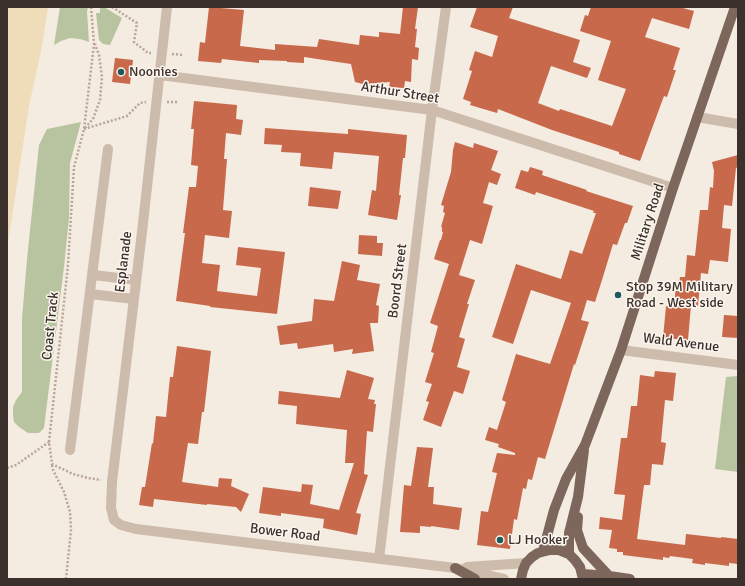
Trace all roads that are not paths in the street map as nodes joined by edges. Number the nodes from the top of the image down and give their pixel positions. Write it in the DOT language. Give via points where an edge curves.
graph roads {
  1 [pos="167,7"];
  2 [pos="446,7"];
  3 [pos="735,7"];
  4 [pos="160,75"];
  5 [pos="432,110"];
  6 [pos="697,117"];
  7 [pos="738,124"];
  8 [pos="108,149"];
  9 [pos="673,188"];
  10 [pos="92,275"];
  11 [pos="136,280"];
  12 [pos="90,294"];
  13 [pos="134,300"];
  14 [pos="621,350"];
  15 [pos="738,365"];
  16 [pos="585,445"];
  17 [pos="70,450"];
  18 [pos="578,497"];
  19 [pos="114,520"];
  20 [pos="543,551"];
  21 [pos="569,554"];
  22 [pos="379,558"];
  23 [pos="526,563"];
  24 [pos="456,568"];
  25 [pos="609,576"];
  26 [pos="583,577"];
  27 [pos="475,579"];
  28 [pos="504,579"];
  29 [pos="521,579"];
  30 [pos="630,579"];
  1 -- 4 [label="street, Esplanade"];
  2 -- 5 [label="street, Boord Street"];
  3 -- 6 [label="main road, Military Road"];
  4 -- 5 [label="street, Arthur Street"];
  4 -- 11 [label="street, Esplanade"];
  5 -- 9 [label="street, Arthur Street"];
  5 -- 22 [label="street, Boord Street"];
  6 -- 7 [label="street"];
  6 -- 9 [label="main road, Military Road"];
  8 -- 10 [label="street"];
  9 -- 14 [label="main road, Military Road"];
  10 -- 11 [label="street"];
  10 -- 12 [label="street"];
  11 -- 13 [label="street, Esplanade"];
  12 -- 13 [label="street"];
  12 -- 17 [label="street"];
  13 -- 19 [label="street, Esplanade" via="112,482 111,508"];
  14 -- 15 [label="street, Wald Avenue"];
  14 -- 16 [label="main road, Military Road"];
  16 -- 18 [label="main road, Military Road"];
  16 -- 20 [label="main road, Military Road" via="566,479"];
  18 -- 21 [label="main road, Military Road" via="569,532"];
  18 -- 25 [label="main road" via="577,530 583,548"];
  19 -- 22 [label="street, Bower Road" via="136,529"];
  20 -- 21 [label="main road" via="559,550"];
  20 -- 23 [label="main road"];
  21 -- 26 [label="main road" via="580,567"];
  22 -- 24 [label="street, Bower Road"];
  23 -- 24 [label="street, Bower Road"];
  23 -- 29 [label="main road"];
  24 -- 27 [label="main road"];
  24 -- 28 [label="street, Bower Road"];
  25 -- 26 [label="main road"];
  25 -- 30 [label="main road"];
}
